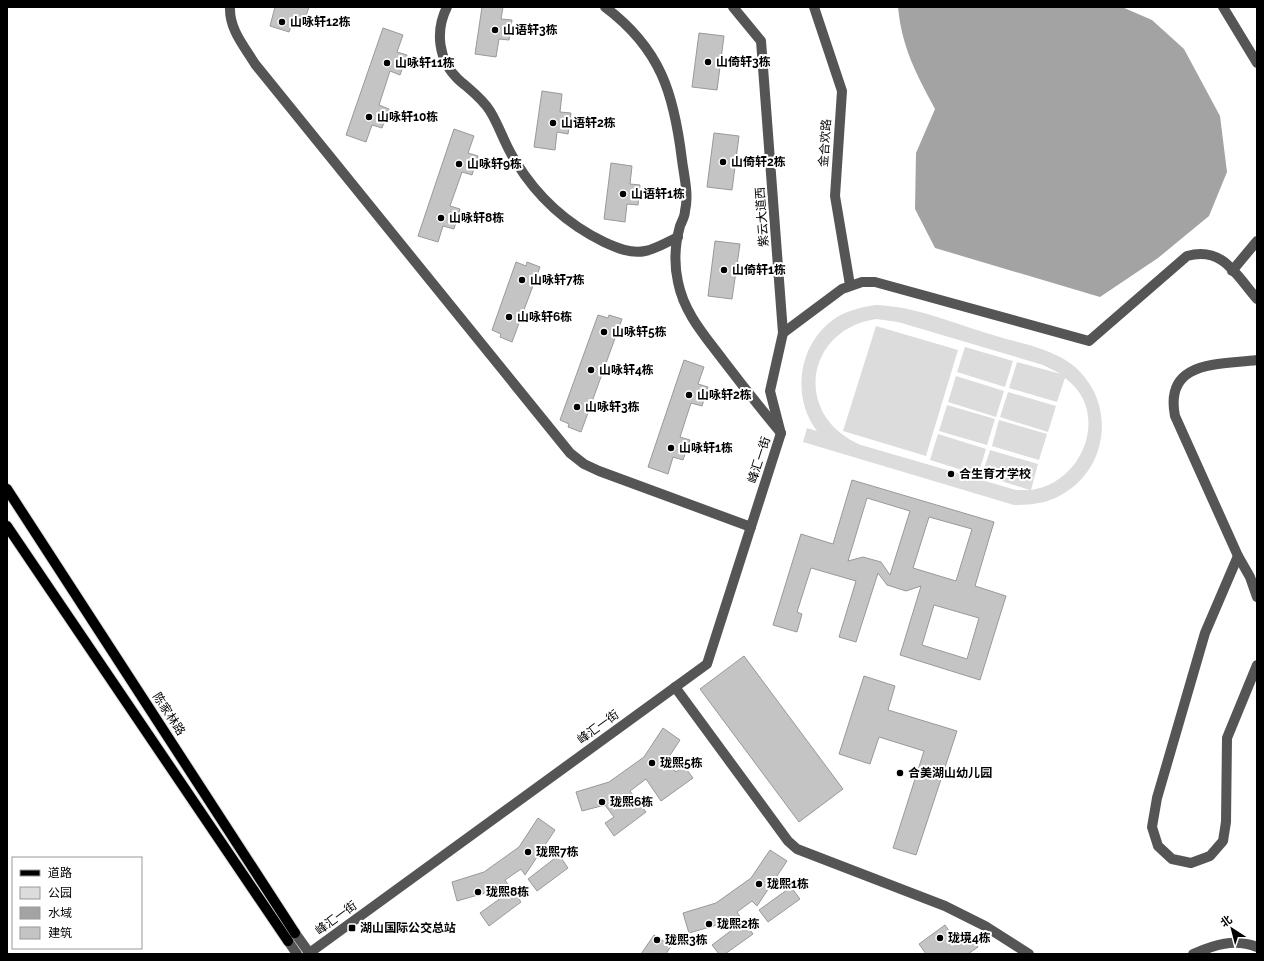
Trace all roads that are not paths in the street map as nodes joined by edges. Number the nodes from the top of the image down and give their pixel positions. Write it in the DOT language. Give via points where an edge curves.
graph roads {
  1 [pos="230,7"];
  2 [pos="447,7"];
  3 [pos="605,7"];
  4 [pos="733,7"];
  5 [pos="814,7"];
  6 [pos="1222,7"];
  7 [pos="1257,63"];
  8 [pos="678,237"];
  9 [pos="1257,241"];
  10 [pos="1232,270"];
  11 [pos="850,285"];
  12 [pos="1257,299"];
  13 [pos="783,333"];
  14 [pos="1257,360"];
  15 [pos="781,433"];
  16 [pos="7,489"];
  17 [pos="7,526"];
  18 [pos="751,527"];
  19 [pos="1238,556"];
  20 [pos="1257,597"];
  21 [pos="1257,666"];
  22 [pos="676,687"];
  23 [pos="295,933"];
  24 [pos="288,941"];
  25 [pos="1257,947"];
  26 [pos="297,954"];
  27 [pos="309,954"];
  28 [pos="1030,954"];
  29 [pos="1193,954"];
  1 -- 18 [label="street" via="236,35 255,64 570,453 599,471"];
  2 -- 8 [label="street" via="439,31 440,48 447,64 457,78 475,93 489,110 515,161 534,188 557,212 584,232 629,251 644,251"];
  3 -- 8 [label="street" via="641,40 657,64 670,91 677,120 686,196 686,211"];
  4 -- 13 [label="street, 紫云大道西" via="761,41"];
  5 -- 11 [label="street, 金合欢路" via="842,91 835,196"];
  6 -- 7 [label="street"];
  8 -- 15 [label="street" via="676,264 683,301 692,318 735,377"];
  9 -- 10 [label="street"];
  10 -- 11 [label="street" via="1224,260 1212,254 1199,252 1187,256 1089,341 875,282"];
  10 -- 12 [label="street"];
  11 -- 13 [label="street"];
  13 -- 15 [label="street, 紫云大道西" via="770,391"];
  14 -- 19 [label="street" via="1196,368 1183,376 1175,388 1172,402 1175,416"];
  15 -- 18 [label="street, 峰汇一街"];
  16 -- 23 [label="main road, 陈家林路"];
  17 -- 24 [label="main road"];
  18 -- 22 [label="street, 峰汇一街" via="707,664"];
  19 -- 20 [label="street" via="1250,577"];
  19 -- 21 [label="street" via="1205,634 1157,798 1152,827 1158,846 1172,859 1192,863 1210,856 1223,841 1226,822 1228,738"];
  22 -- 27 [label="street, 峰汇一街"];
  22 -- 28 [label="street" via="788,841 797,849 945,906 985,926"];
  23 -- 27 [label="street, 陈家林路"];
  24 -- 26 [label="street"];
  25 -- 29 [label="street" via="1237,942 1218,944"];
}
